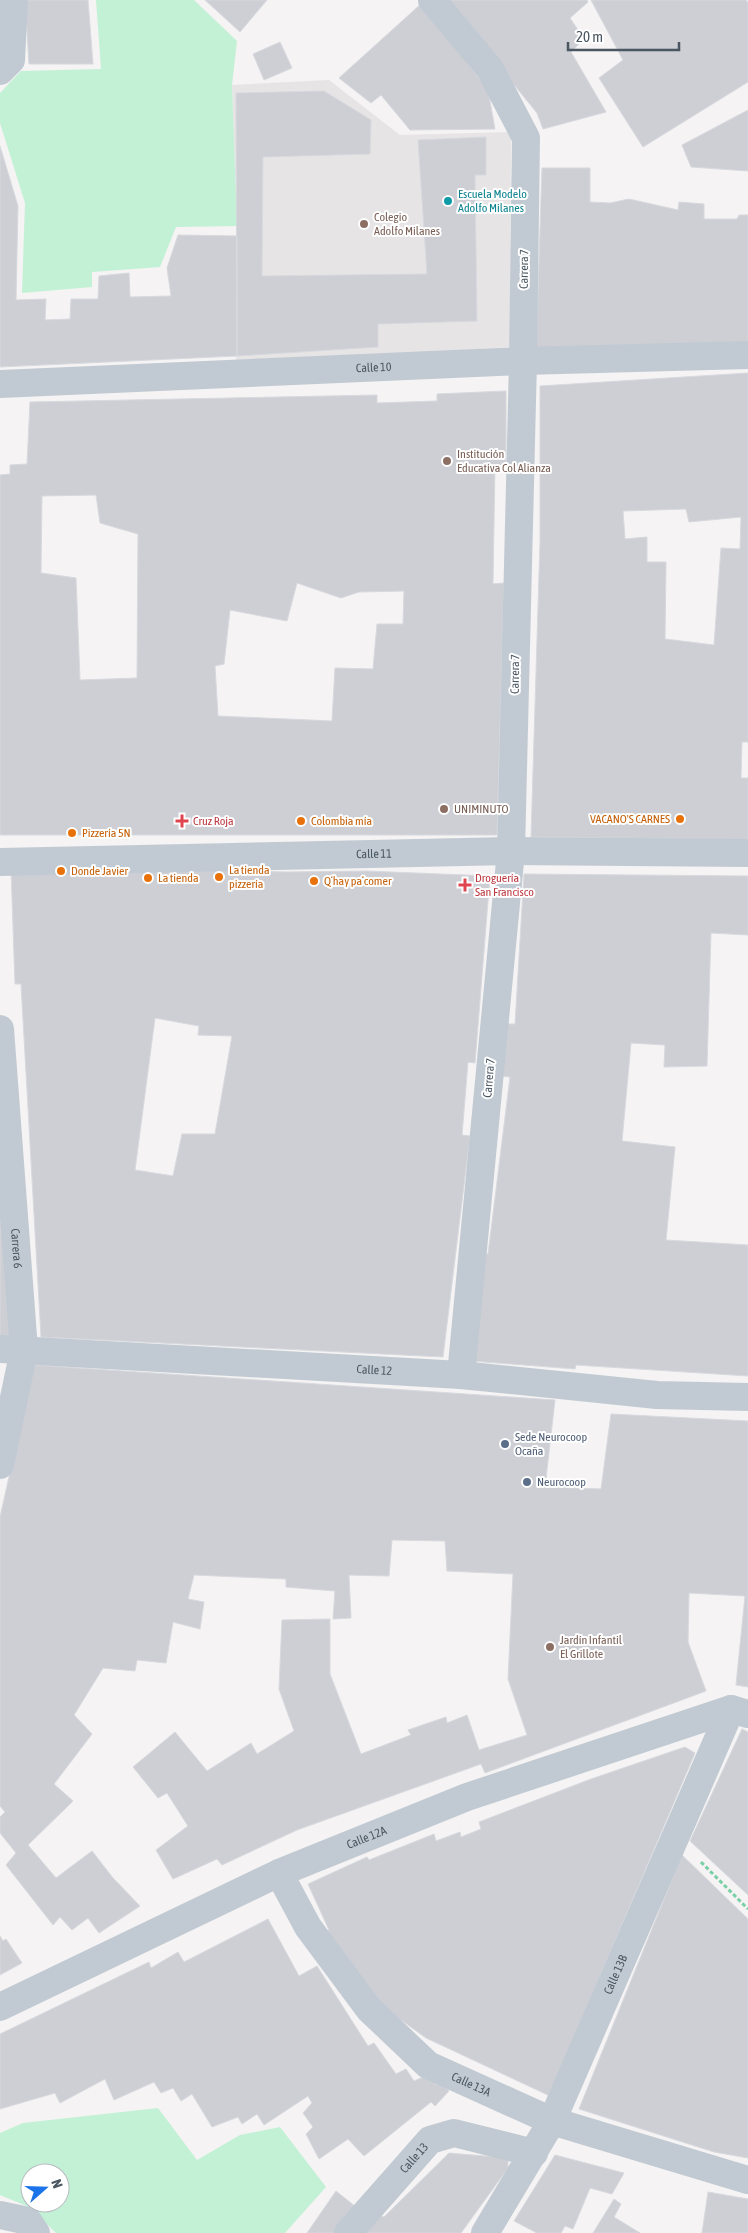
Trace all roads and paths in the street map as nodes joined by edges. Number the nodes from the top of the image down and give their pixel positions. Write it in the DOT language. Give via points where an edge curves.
graph roads {
  1 [pos="14,0"];
  2 [pos="432,0"];
  3 [pos="0,71"];
  4 [pos="748,355"];
  5 [pos="524,362"];
  6 [pos="0,384"];
  7 [pos="511,851"];
  8 [pos="748,853"];
  9 [pos="0,862"];
  10 [pos="0,1029"];
  11 [pos="12,1349"];
  12 [pos="461,1375"];
  13 [pos="748,1397"];
  14 [pos="0,1465"];
  15 [pos="740,1712"];
  16 [pos="675,1838"];
  17 [pos="279,1873"];
  18 [pos="748,1909"];
  19 [pos="0,2007"];
  20 [pos="552,2121"];
  21 [pos="534,2153"];
  22 [pos="748,2180"];
  23 [pos="0,2215"];
  24 [pos="36,2233"];
  25 [pos="348,2233"];
  26 [pos="485,2233"];
  1 -- 3 [label="street" via="11,60"];
  2 -- 5 [label="street, Carrera 7" via="490,69 526,138"];
  4 -- 5 [label="street, Calle 10"];
  5 -- 6 [label="street, Calle 10"];
  5 -- 7 [label="street, Carrera 7"];
  7 -- 8 [label="street, Calle 11"];
  7 -- 9 [label="street, Calle 11"];
  7 -- 12 [label="street, Carrera 7"];
  10 -- 11 [label="street, Carrera 6"];
  11 -- 12 [label="street, Calle 12"];
  11 -- 14 [label="street, Carrera 6"];
  12 -- 13 [label="street, Calle 12" via="658,1394"];
  15 -- 16 [label="street, Calle 13B"];
  15 -- 17 [label="street, Calle 12A" via="467,1798"];
  16 -- 18 [label="path"];
  16 -- 20 [label="street, Calle 13B"];
  17 -- 19 [label="street, Calle 12A"];
  17 -- 20 [label="street, Calle 13A" via="308,1927 369,2008 428,2064"];
  20 -- 21 [label="street, Calle 13B"];
  20 -- 22 [label="street, Calle 13A"];
  21 -- 25 [label="street, Calle 13" via="454,2133 430,2140"];
  21 -- 26 [label="street, Calle 13B"];
  23 -- 24 [label="street" via="28,2221"];
}
